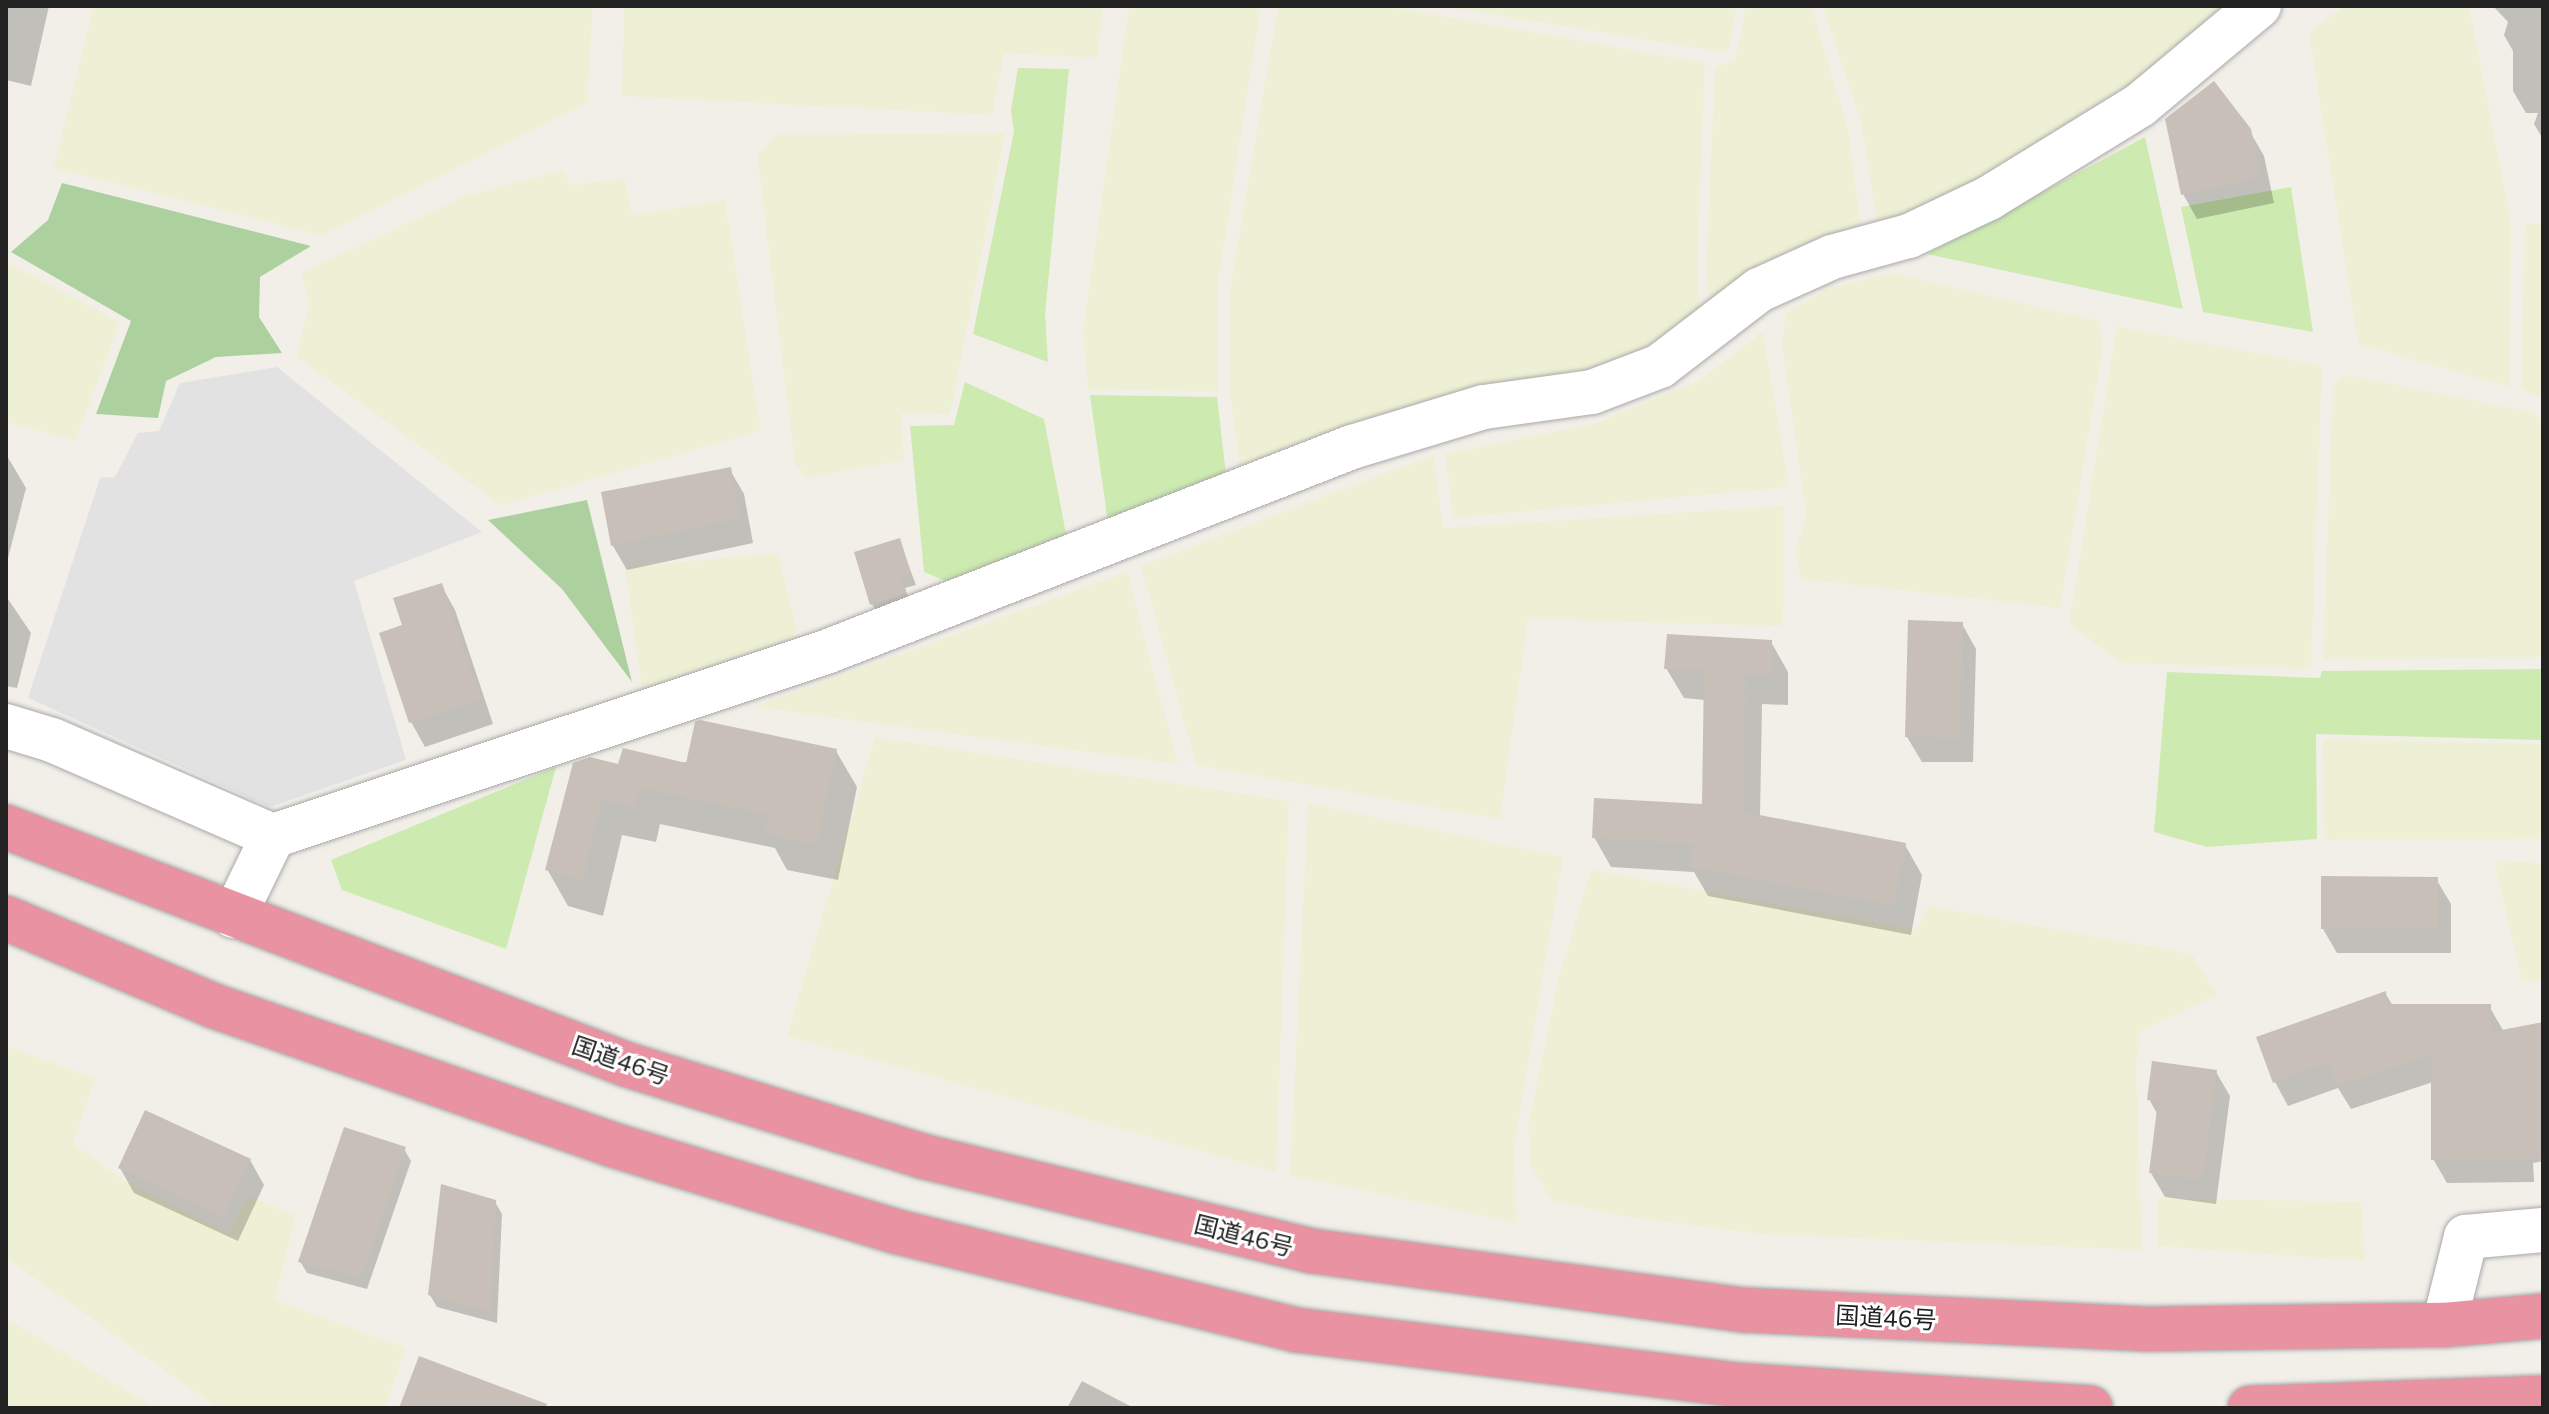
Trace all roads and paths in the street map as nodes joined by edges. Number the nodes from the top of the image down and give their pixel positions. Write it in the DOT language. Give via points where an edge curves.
graph roads {
  1 [pos="2259,6"];
  2 [pos="6,726"];
  3 [pos="6,827"];
  4 [pos="273,836"];
  5 [pos="234,916"];
  6 [pos="6,918"];
  7 [pos="2543,1230"];
  8 [pos="2543,1316"];
  9 [pos="2444,1325"];
  10 [pos="2543,1398"];
  11 [pos="2090,1408"];
  12 [pos="2250,1408"];
  1 -- 4 [label="street" via="2140,105 1989,198 1909,236 1832,257 1759,290 1660,366 1592,392 1484,407 1352,447 826,652"];
  2 -- 4 [label="street" via="52,740"];
  3 -- 5 [label="highway, 国道46号"];
  4 -- 5 [label="street"];
  5 -- 9 [label="highway, 国道46号" via="628,1065 922,1156 1312,1251 1745,1310 2148,1329"];
  6 -- 11 [label="highway" via="214,1006 613,1145 898,1232 1296,1330 1738,1385"];
  7 -- 9 [label="street" via="2466,1237"];
  8 -- 9 [label="highway, 国道46号"];
  10 -- 12 [label="highway"];
}
